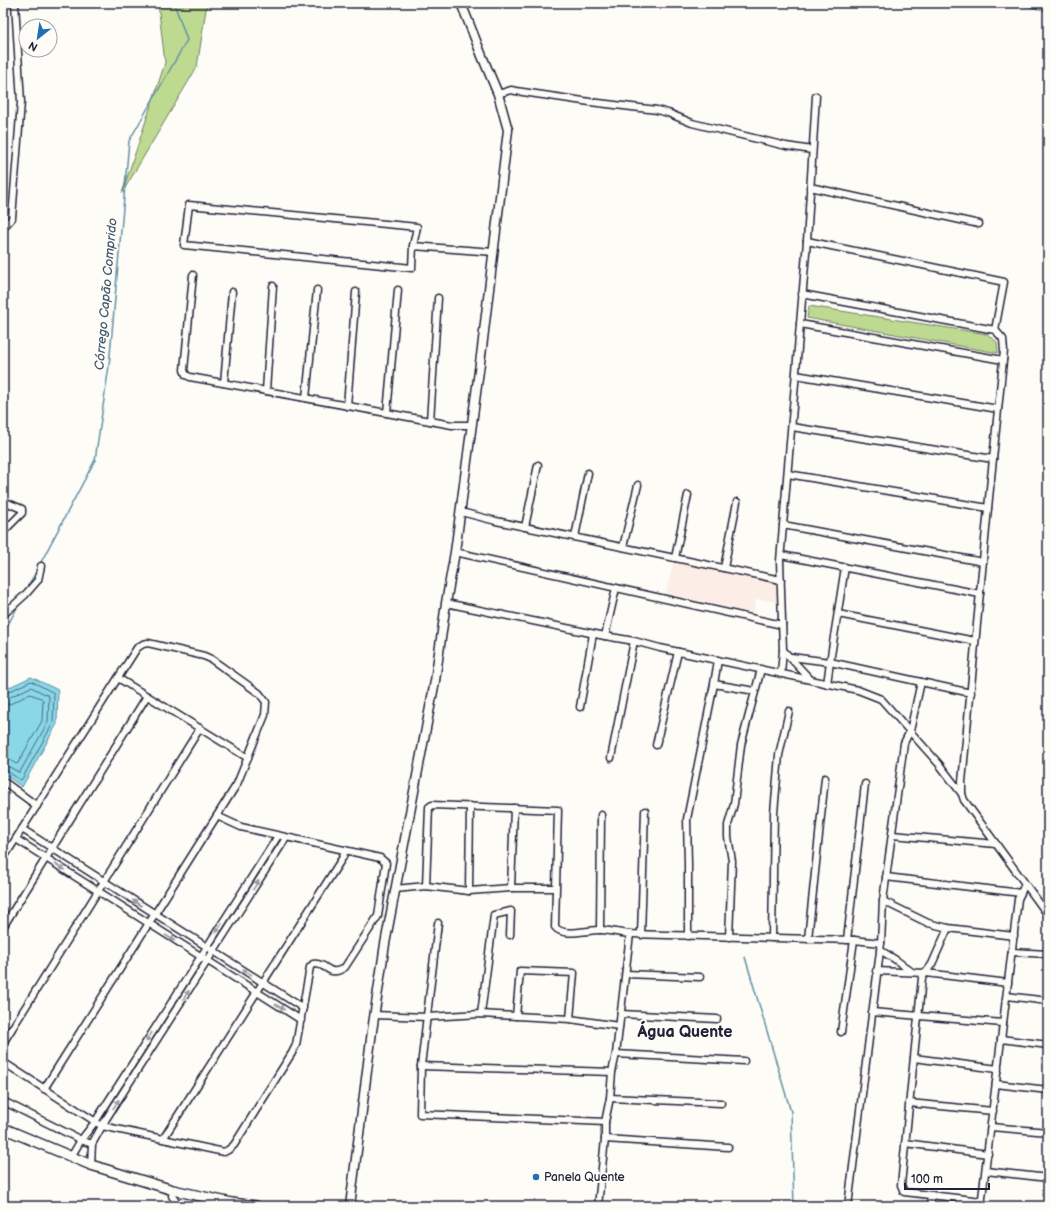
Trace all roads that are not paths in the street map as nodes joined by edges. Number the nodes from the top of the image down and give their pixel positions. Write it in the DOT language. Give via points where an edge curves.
graph roads {
  1 [pos="15,3"];
  2 [pos="461,3"];
  3 [pos="498,94"];
  4 [pos="816,96"];
  5 [pos="812,150"];
  6 [pos="810,187"];
  7 [pos="979,224"];
  8 [pos="3,228"];
  9 [pos="807,241"];
  10 [pos="413,246"];
  11 [pos="494,252"];
  12 [pos="193,275"];
  13 [pos="273,286"];
  14 [pos="317,290"];
  15 [pos="398,290"];
  16 [pos="232,292"];
  17 [pos="356,292"];
  18 [pos="802,294"];
  19 [pos="438,298"];
  20 [pos="800,324"];
  21 [pos="995,330"];
  22 [pos="1003,360"];
  23 [pos="796,375"];
  24 [pos="224,383"];
  25 [pos="266,391"];
  26 [pos="306,398"];
  27 [pos="347,406"];
  28 [pos="998,409"];
  29 [pos="387,413"];
  30 [pos="430,421"];
  31 [pos="472,425"];
  32 [pos="792,427"];
  33 [pos="993,459"];
  34 [pos="538,465"];
  35 [pos="588,473"];
  36 [pos="788,474"];
  37 [pos="638,485"];
  38 [pos="688,495"];
  39 [pos="3,501"];
  40 [pos="737,502"];
  41 [pos="988,508"];
  42 [pos="461,512"];
  43 [pos="783,525"];
  44 [pos="525,527"];
  45 [pos="3,532"];
  46 [pos="575,537"];
  47 [pos="623,547"];
  48 [pos="455,552"];
  49 [pos="781,555"];
  50 [pos="675,558"];
  51 [pos="983,562"];
  52 [pos="42,566"];
  53 [pos="845,567"];
  54 [pos="724,568"];
  55 [pos="781,580"];
  56 [pos="616,588"];
  57 [pos="980,594"];
  58 [pos="446,603"];
  59 [pos="838,614"];
  60 [pos="3,615"];
  61 [pos="782,625"];
  62 [pos="593,634"];
  63 [pos="605,636"];
  64 [pos="975,641"];
  65 [pos="634,642"];
  66 [pos="783,650"];
  67 [pos="678,652"];
  68 [pos="791,657"];
  69 [pos="718,660"];
  70 [pos="830,662"];
  71 [pos="761,669"];
  72 [pos="781,674"];
  73 [pos="118,678"];
  74 [pos="811,680"];
  75 [pos="921,682"];
  76 [pos="714,684"];
  77 [pos="828,684"];
  78 [pos="755,691"];
  79 [pos="971,693"];
  80 [pos="148,696"];
  81 [pos="580,707"];
  82 [pos="789,711"];
  83 [pos="200,728"];
  84 [pos="910,731"];
  85 [pos="656,745"];
  86 [pos="248,758"];
  87 [pos="612,758"];
  88 [pos="824,778"];
  89 [pos="3,781"];
  90 [pos="865,784"];
  91 [pos="962,794"];
  92 [pos="38,806"];
  93 [pos="470,806"];
  94 [pos="514,808"];
  95 [pos="645,811"];
  96 [pos="601,815"];
  97 [pos="217,816"];
  98 [pos="22,830"];
  99 [pos="892,835"];
  100 [pos="278,836"];
  101 [pos="286,838"];
  102 [pos="16,839"];
  103 [pos="996,844"];
  104 [pos="52,848"];
  105 [pos="345,850"];
  106 [pos="46,858"];
  107 [pos="3,859"];
  108 [pos="886,876"];
  109 [pos="104,882"];
  110 [pos="1025,884"];
  111 [pos="426,886"];
  112 [pos="511,888"];
  113 [pos="555,888"];
  114 [pos="395,889"];
  115 [pos="469,891"];
  116 [pos="98,892"];
  117 [pos="1021,893"];
  118 [pos="883,902"];
  119 [pos="155,914"];
  120 [pos="1048,915"];
  121 [pos="438,923"];
  122 [pos="149,924"];
  123 [pos="3,927"];
  124 [pos="948,928"];
  125 [pos="600,930"];
  126 [pos="630,934"];
  127 [pos="510,935"];
  128 [pos="641,935"];
  129 [pos="688,936"];
  130 [pos="1014,936"];
  131 [pos="729,937"];
  132 [pos="772,938"];
  133 [pos="808,939"];
  134 [pos="847,940"];
  135 [pos="854,940"];
  136 [pos="880,943"];
  137 [pos="207,947"];
  138 [pos="214,950"];
  139 [pos="880,950"];
  140 [pos="1012,952"];
  141 [pos="1048,954"];
  142 [pos="200,957"];
  143 [pos="207,961"];
  144 [pos="876,971"];
  145 [pos="912,972"];
  146 [pos="926,973"];
  147 [pos="626,974"];
  148 [pos="700,977"];
  149 [pos="264,982"];
  150 [pos="1008,983"];
  151 [pos="257,993"];
  152 [pos="1007,996"];
  153 [pos="1048,1001"];
  154 [pos="303,1008"];
  155 [pos="872,1012"];
  156 [pos="481,1014"];
  157 [pos="621,1014"];
  158 [pos="374,1015"];
  159 [pos="516,1016"];
  160 [pos="918,1016"];
  161 [pos="427,1018"];
  162 [pos="570,1019"];
  163 [pos="717,1019"];
  164 [pos="301,1020"];
  165 [pos="1003,1023"];
  166 [pos="619,1026"];
  167 [pos="841,1032"];
  168 [pos="1002,1039"];
  169 [pos="3,1043"];
  170 [pos="1048,1045"];
  171 [pos="616,1054"];
  172 [pos="914,1058"];
  173 [pos="744,1061"];
  174 [pos="3,1062"];
  175 [pos="421,1066"];
  176 [pos="998,1068"];
  177 [pos="612,1072"];
  178 [pos="996,1084"];
  179 [pos="44,1089"];
  180 [pos="1048,1090"];
  181 [pos="610,1098"];
  182 [pos="3,1101"];
  183 [pos="721,1103"];
  184 [pos="909,1103"];
  185 [pos="993,1111"];
  186 [pos="95,1122"];
  187 [pos="605,1122"];
  188 [pos="102,1126"];
  189 [pos="991,1127"];
  190 [pos="3,1128"];
  191 [pos="1048,1132"];
  192 [pos="163,1139"];
  193 [pos="605,1139"];
  194 [pos="81,1140"];
  195 [pos="905,1142"];
  196 [pos="92,1144"];
  197 [pos="728,1147"];
  198 [pos="988,1154"];
  199 [pos="71,1157"];
  200 [pos="91,1165"];
  201 [pos="986,1171"];
  202 [pos="1048,1178"];
  203 [pos="173,1190"];
  204 [pos="931,1195"];
  205 [pos="982,1204"];
  206 [pos="179,1206"];
  207 [pos="256,1206"];
  208 [pos="350,1206"];
  209 [pos="598,1206"];
  210 [pos="848,1206"];
  211 [pos="930,1206"];
  1 -- 8 [label="street" via="21,102 12,218"];
  2 -- 3 [label="street"];
  3 -- 5 [label="street" via="510,90 657,110 692,123"];
  3 -- 11 [label="street" via="508,130"];
  4 -- 5 [label="street"];
  5 -- 6 [label="street"];
  6 -- 7 [label="street"];
  6 -- 9 [label="street"];
  9 -- 18 [label="street"];
  9 -- 21 [label="street" via="1004,282"];
  10 -- 10 [label="street" via="412,268 184,245 189,205 417,227"];
  10 -- 11 [label="street"];
  11 -- 31 [label="street"];
  12 -- 24 [label="street" via="184,370 190,377"];
  13 -- 25 [label="street"];
  14 -- 26 [label="street"];
  15 -- 29 [label="street"];
  16 -- 24 [label="street"];
  17 -- 27 [label="street"];
  18 -- 20 [label="street"];
  18 -- 21 [label="street"];
  19 -- 30 [label="street"];
  20 -- 22 [label="street"];
  20 -- 23 [label="street"];
  21 -- 22 [label="street" via="1003,339"];
  22 -- 28 [label="street"];
  23 -- 28 [label="street"];
  23 -- 32 [label="street"];
  24 -- 25 [label="street"];
  25 -- 26 [label="street"];
  26 -- 27 [label="street"];
  27 -- 29 [label="street"];
  28 -- 33 [label="street"];
  29 -- 30 [label="street"];
  30 -- 31 [label="street"];
  31 -- 42 [label="street"];
  32 -- 33 [label="street"];
  32 -- 36 [label="street"];
  33 -- 41 [label="street"];
  34 -- 44 [label="street"];
  35 -- 46 [label="street"];
  36 -- 41 [label="street"];
  36 -- 43 [label="street"];
  37 -- 47 [label="street"];
  38 -- 50 [label="street"];
  39 -- 45 [label="street" via="22,509 22,513"];
  40 -- 54 [label="street"];
  41 -- 51 [label="street"];
  42 -- 44 [label="street"];
  42 -- 48 [label="street"];
  43 -- 49 [label="street"];
  43 -- 51 [label="street"];
  44 -- 46 [label="street"];
  46 -- 47 [label="street"];
  47 -- 50 [label="street"];
  48 -- 56 [label="street"];
  48 -- 58 [label="street"];
  49 -- 53 [label="street"];
  49 -- 55 [label="street"];
  50 -- 54 [label="street"];
  51 -- 57 [label="street"];
  52 -- 60 [label="street" via="38,580"];
  53 -- 57 [label="street"];
  53 -- 59 [label="street"];
  54 -- 55 [label="street"];
  55 -- 61 [label="street"];
  56 -- 61 [label="street"];
  56 -- 63 [label="street"];
  57 -- 64 [label="street"];
  58 -- 62 [label="street"];
  58 -- 114 [label="street" via="435,681"];
  59 -- 64 [label="street"];
  59 -- 70 [label="street"];
  61 -- 66 [label="street"];
  62 -- 63 [label="street"];
  62 -- 81 [label="street"];
  63 -- 65 [label="street"];
  64 -- 79 [label="street"];
  65 -- 67 [label="street"];
  65 -- 87 [label="street"];
  66 -- 68 [label="street"];
  66 -- 72 [label="street"];
  67 -- 69 [label="street"];
  67 -- 85 [label="street"];
  68 -- 70 [label="street"];
  68 -- 74 [label="street"];
  69 -- 71 [label="street"];
  69 -- 76 [label="street"];
  70 -- 75 [label="street"];
  70 -- 77 [label="street"];
  71 -- 72 [label="street"];
  71 -- 78 [label="street"];
  72 -- 74 [label="street"];
  73 -- 80 [label="street"];
  73 -- 86 [label="street" via="137,648 143,644 148,643 211,659 259,693 266,702 265,715"];
  73 -- 92 [label="street"];
  74 -- 77 [label="street"];
  75 -- 79 [label="street"];
  75 -- 84 [label="street"];
  76 -- 78 [label="street"];
  76 -- 129 [label="street" via="687,819"];
  77 -- 84 [label="street" via="858,690 881,699"];
  78 -- 131 [label="street" via="741,745 734,804 728,825 732,861"];
  79 -- 91 [label="street"];
  80 -- 83 [label="street"];
  80 -- 104 [label="street"];
  82 -- 132 [label="street" via="779,755 774,814"];
  83 -- 86 [label="street"];
  83 -- 109 [label="street"];
  84 -- 91 [label="street"];
  84 -- 99 [label="street" via="904,743"];
  86 -- 97 [label="street" via="237,784"];
  88 -- 133 [label="street"];
  89 -- 92 [label="street"];
  90 -- 134 [label="street"];
  91 -- 103 [label="street"];
  92 -- 98 [label="street"];
  93 -- 94 [label="street"];
  93 -- 111 [label="street" via="432,805 429,808"];
  93 -- 115 [label="street"];
  94 -- 112 [label="street"];
  94 -- 113 [label="street" via="558,810"];
  95 -- 128 [label="street"];
  96 -- 125 [label="street"];
  97 -- 100 [label="street" via="241,827"];
  97 -- 119 [label="street"];
  98 -- 102 [label="street"];
  98 -- 104 [label="street"];
  99 -- 103 [label="street"];
  99 -- 108 [label="street"];
  100 -- 101 [label="street"];
  100 -- 137 [label="street, one-way"];
  101 -- 105 [label="street"];
  138 -- 101 [label="street, one-way"];
  102 -- 106 [label="street"];
  102 -- 107 [label="street"];
  103 -- 110 [label="street"];
  104 -- 106 [label="street"];
  104 -- 109 [label="street"];
  105 -- 149 [label="street"];
  105 -- 154 [label="street" via="380,858 386,863 378,916 345,967 339,971 332,971 318,963 310,967"];
  106 -- 116 [label="street, one-way"];
  106 -- 123 [label="street"];
  108 -- 117 [label="street"];
  108 -- 118 [label="street"];
  109 -- 116 [label="street"];
  119 -- 109 [label="street, one-way"];
  110 -- 117 [label="street"];
  110 -- 120 [label="street"];
  111 -- 114 [label="street"];
  111 -- 115 [label="street"];
  112 -- 113 [label="street"];
  112 -- 115 [label="street"];
  113 -- 125 [label="street" via="557,930 566,933"];
  114 -- 158 [label="street"];
  116 -- 122 [label="street"];
  116 -- 169 [label="street"];
  117 -- 130 [label="street"];
  118 -- 124 [label="street" via="928,923"];
  118 -- 136 [label="street"];
  119 -- 122 [label="street"];
  119 -- 137 [label="street"];
  121 -- 161 [label="street"];
  122 -- 142 [label="street, one-way"];
  122 -- 179 [label="street"];
  124 -- 130 [label="street"];
  124 -- 146 [label="street"];
  125 -- 126 [label="street"];
  126 -- 128 [label="street"];
  126 -- 147 [label="street"];
  127 -- 156 [label="street" via="511,911 494,914"];
  128 -- 129 [label="street"];
  129 -- 131 [label="street"];
  130 -- 140 [label="street"];
  131 -- 132 [label="street"];
  132 -- 133 [label="street"];
  133 -- 134 [label="street"];
  134 -- 135 [label="street"];
  135 -- 136 [label="street"];
  135 -- 167 [label="street"];
  136 -- 139 [label="street"];
  137 -- 138 [label="street"];
  137 -- 142 [label="street"];
  138 -- 143 [label="street"];
  149 -- 138 [label="street, one-way"];
  139 -- 144 [label="street"];
  139 -- 145 [label="street"];
  140 -- 141 [label="street"];
  140 -- 150 [label="street"];
  142 -- 143 [label="street"];
  142 -- 186 [label="street, one-way"];
  143 -- 151 [label="street"];
  188 -- 143 [label="street, one-way"];
  144 -- 145 [label="street"];
  144 -- 155 [label="street"];
  145 -- 146 [label="street"];
  146 -- 150 [label="street"];
  146 -- 160 [label="street" via="922,978"];
  147 -- 148 [label="street"];
  147 -- 157 [label="street"];
  149 -- 151 [label="street"];
  149 -- 154 [label="street"];
  150 -- 152 [label="street"];
  151 -- 164 [label="street, one-way"];
  151 -- 192 [label="street"];
  152 -- 153 [label="street"];
  152 -- 165 [label="street"];
  154 -- 164 [label="street"];
  155 -- 160 [label="street"];
  155 -- 210 [label="street"];
  156 -- 159 [label="street"];
  156 -- 161 [label="street"];
  157 -- 163 [label="street"];
  157 -- 166 [label="street"];
  158 -- 161 [label="street"];
  158 -- 208 [label="street"];
  159 -- 162 [label="street"];
  159 -- 162 [label="street" via="520,971 574,973"];
  160 -- 165 [label="street"];
  160 -- 172 [label="street"];
  161 -- 175 [label="street"];
  162 -- 166 [label="street"];
  164 -- 192 [label="street" via="292,1053 234,1146 224,1152"];
  165 -- 168 [label="street"];
  166 -- 171 [label="street"];
  168 -- 170 [label="street"];
  168 -- 176 [label="street"];
  171 -- 173 [label="street"];
  171 -- 177 [label="street"];
  172 -- 176 [label="street"];
  172 -- 184 [label="street"];
  174 -- 179 [label="street"];
  175 -- 177 [label="street"];
  175 -- 187 [label="street" via="420,1114"];
  176 -- 178 [label="street"];
  177 -- 181 [label="street"];
  178 -- 180 [label="street"];
  178 -- 185 [label="street"];
  179 -- 186 [label="street"];
  181 -- 183 [label="street"];
  181 -- 187 [label="street"];
  182 -- 194 [label="street"];
  184 -- 185 [label="street"];
  184 -- 195 [label="street"];
  185 -- 189 [label="street"];
  186 -- 188 [label="street"];
  186 -- 194 [label="street"];
  187 -- 193 [label="street"];
  188 -- 192 [label="street"];
  188 -- 196 [label="street"];
  189 -- 191 [label="street"];
  189 -- 198 [label="street"];
  190 -- 199 [label="main road"];
  193 -- 197 [label="street"];
  193 -- 209 [label="street"];
  194 -- 196 [label="street"];
  194 -- 199 [label="street"];
  195 -- 198 [label="street"];
  195 -- 204 [label="street" via="901,1185 904,1192"];
  196 -- 200 [label="street"];
  198 -- 201 [label="street"];
  199 -- 200 [label="main road"];
  200 -- 203 [label="main road"];
  201 -- 202 [label="street"];
  201 -- 205 [label="street"];
  203 -- 206 [label="street" via="172,1196"];
  203 -- 207 [label="main road"];
  204 -- 205 [label="street"];
  204 -- 211 [label="street"];
}
